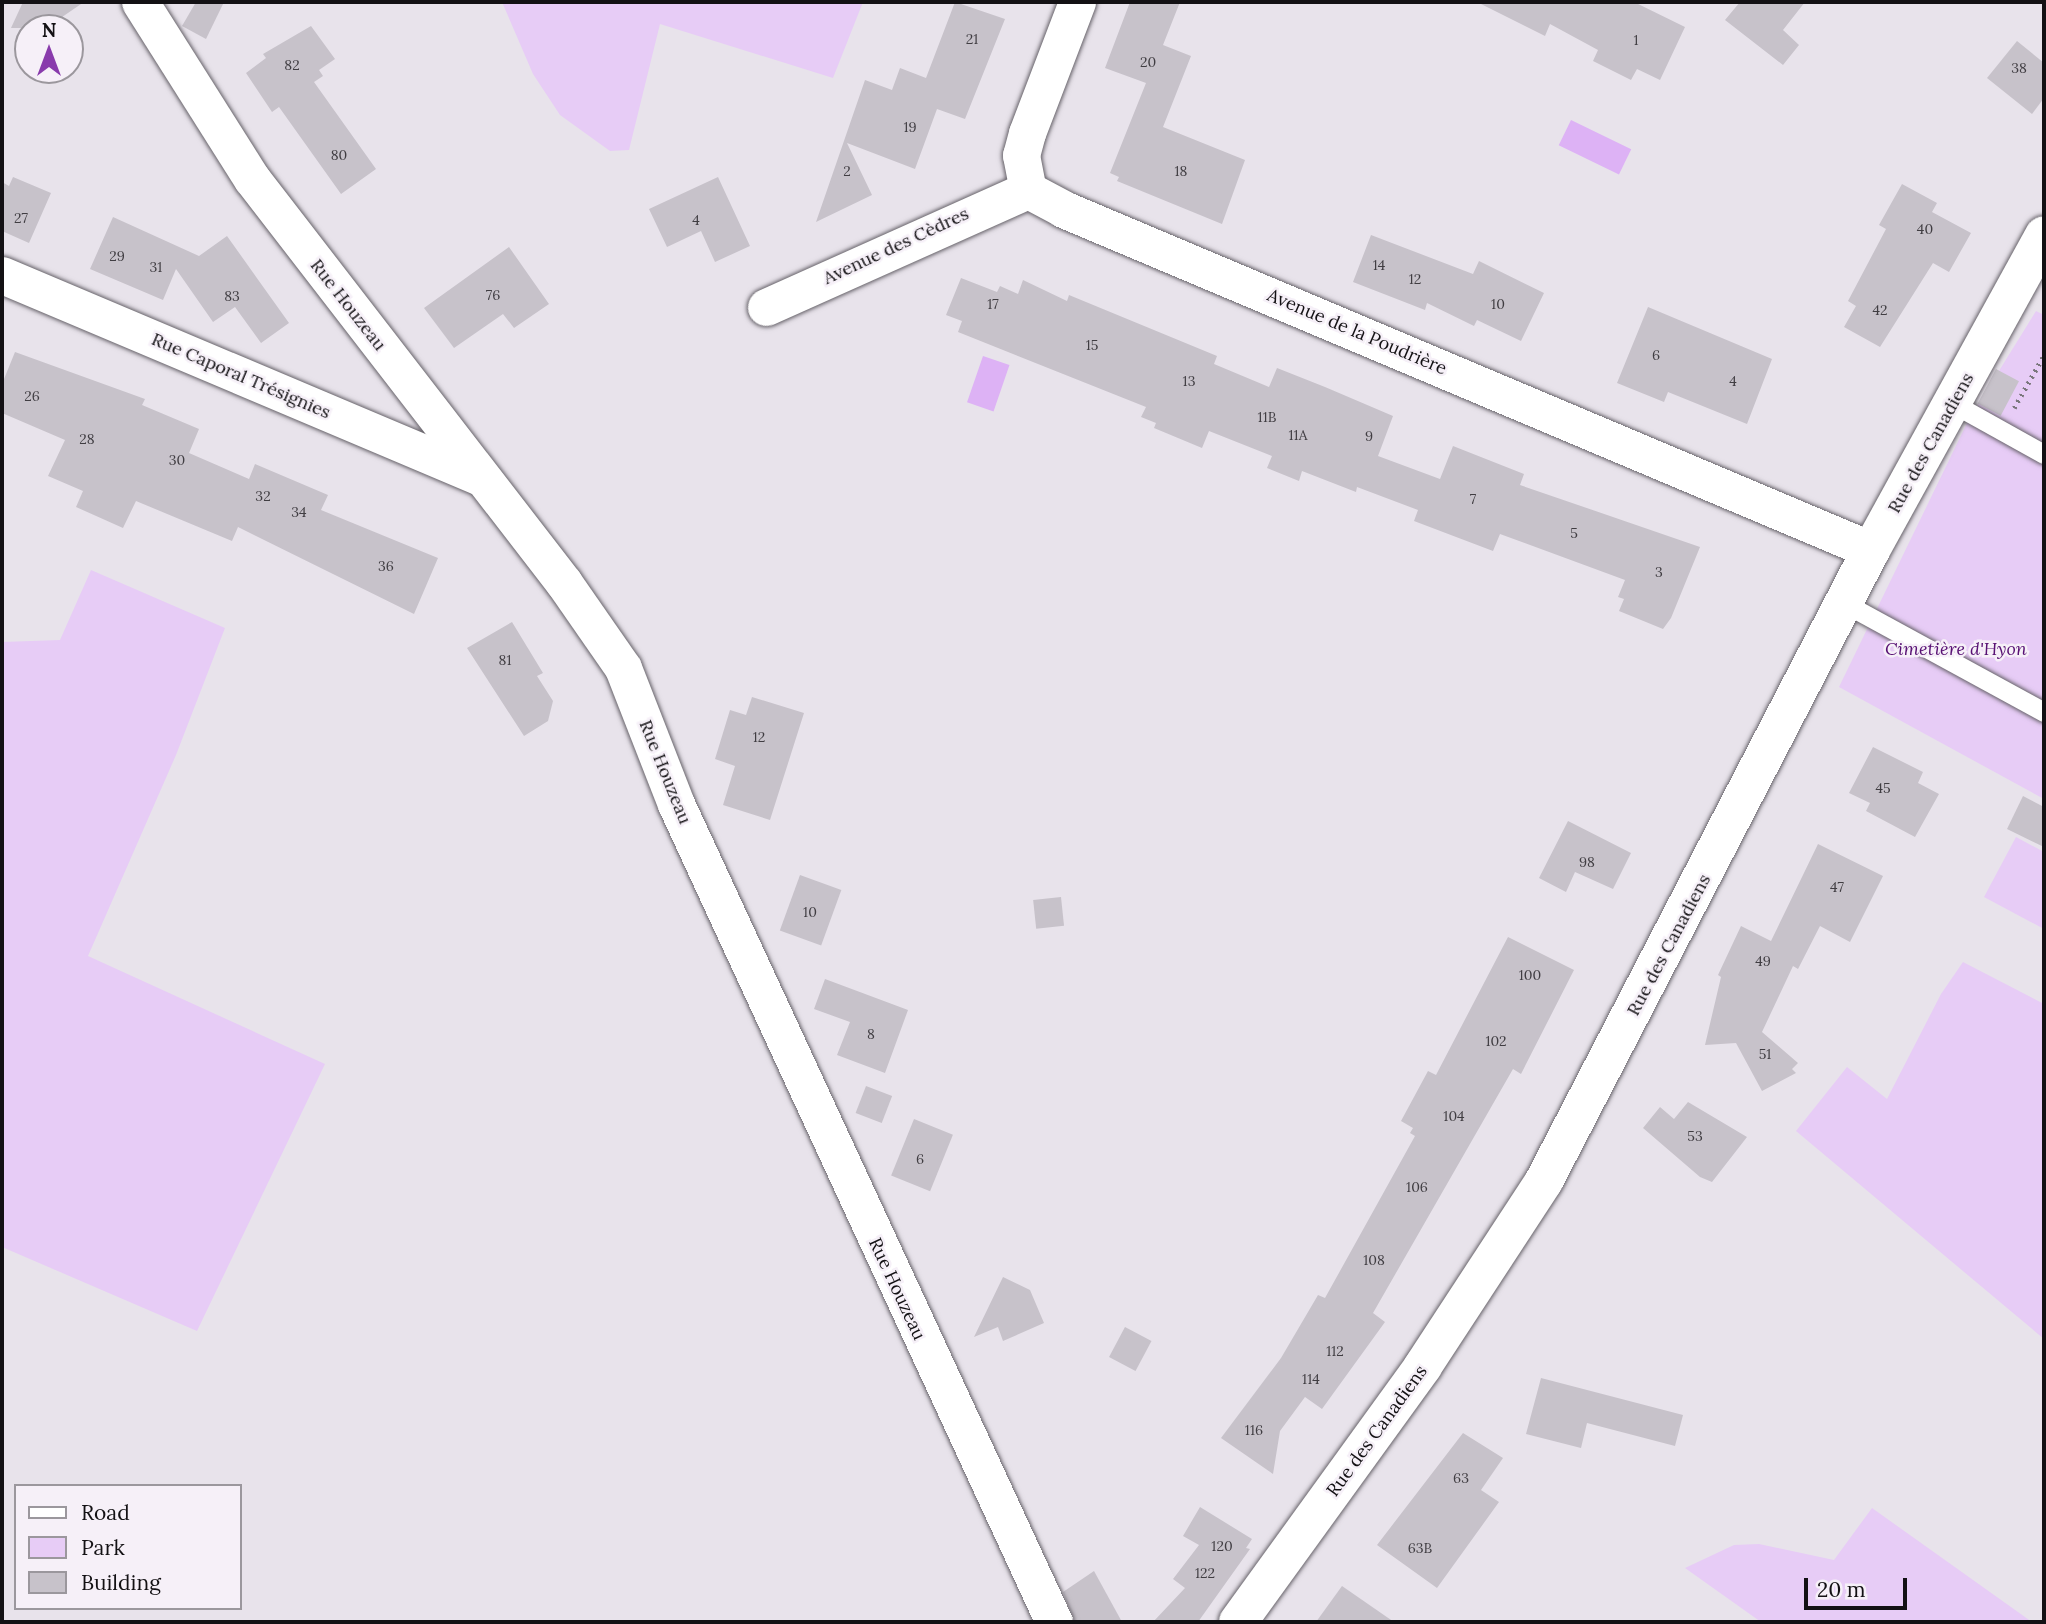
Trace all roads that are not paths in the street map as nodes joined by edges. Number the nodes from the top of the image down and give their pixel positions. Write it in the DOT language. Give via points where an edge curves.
graph roads {
  1 [pos="139,2"];
  2 [pos="1077,2"];
  3 [pos="1028,190"];
  4 [pos="2039,255"];
  5 [pos="2,275"];
  6 [pos="766,307"];
  7 [pos="1954,404"];
  8 [pos="2044,454"];
  9 [pos="481,477"];
  10 [pos="1871,550"];
  11 [pos="1844,603"];
  12 [pos="2044,712"];
  13 [pos="1054,1622"];
  14 [pos="1238,1622"];
  1 -- 9 [label="street, Rue Houzeau" via="252,179"];
  2 -- 3 [label="street" via="1021,155"];
  3 -- 6 [label="street, Avenue des Cèdres"];
  3 -- 10 [label="street, Avenue de la Poudrière" via="1063,209"];
  4 -- 7 [label="street, Rue des Canadiens"];
  5 -- 9 [label="street, Rue Caporal Trésignies"];
  7 -- 8 [label="lane"];
  7 -- 10 [label="street, Rue des Canadiens"];
  9 -- 13 [label="street, Rue Houzeau" via="623,668 676,804"];
  10 -- 11 [label="street, Rue des Canadiens"];
  11 -- 12 [label="lane"];
  11 -- 14 [label="street, Rue des Canadiens" via="1544,1181 1423,1366"];
}
